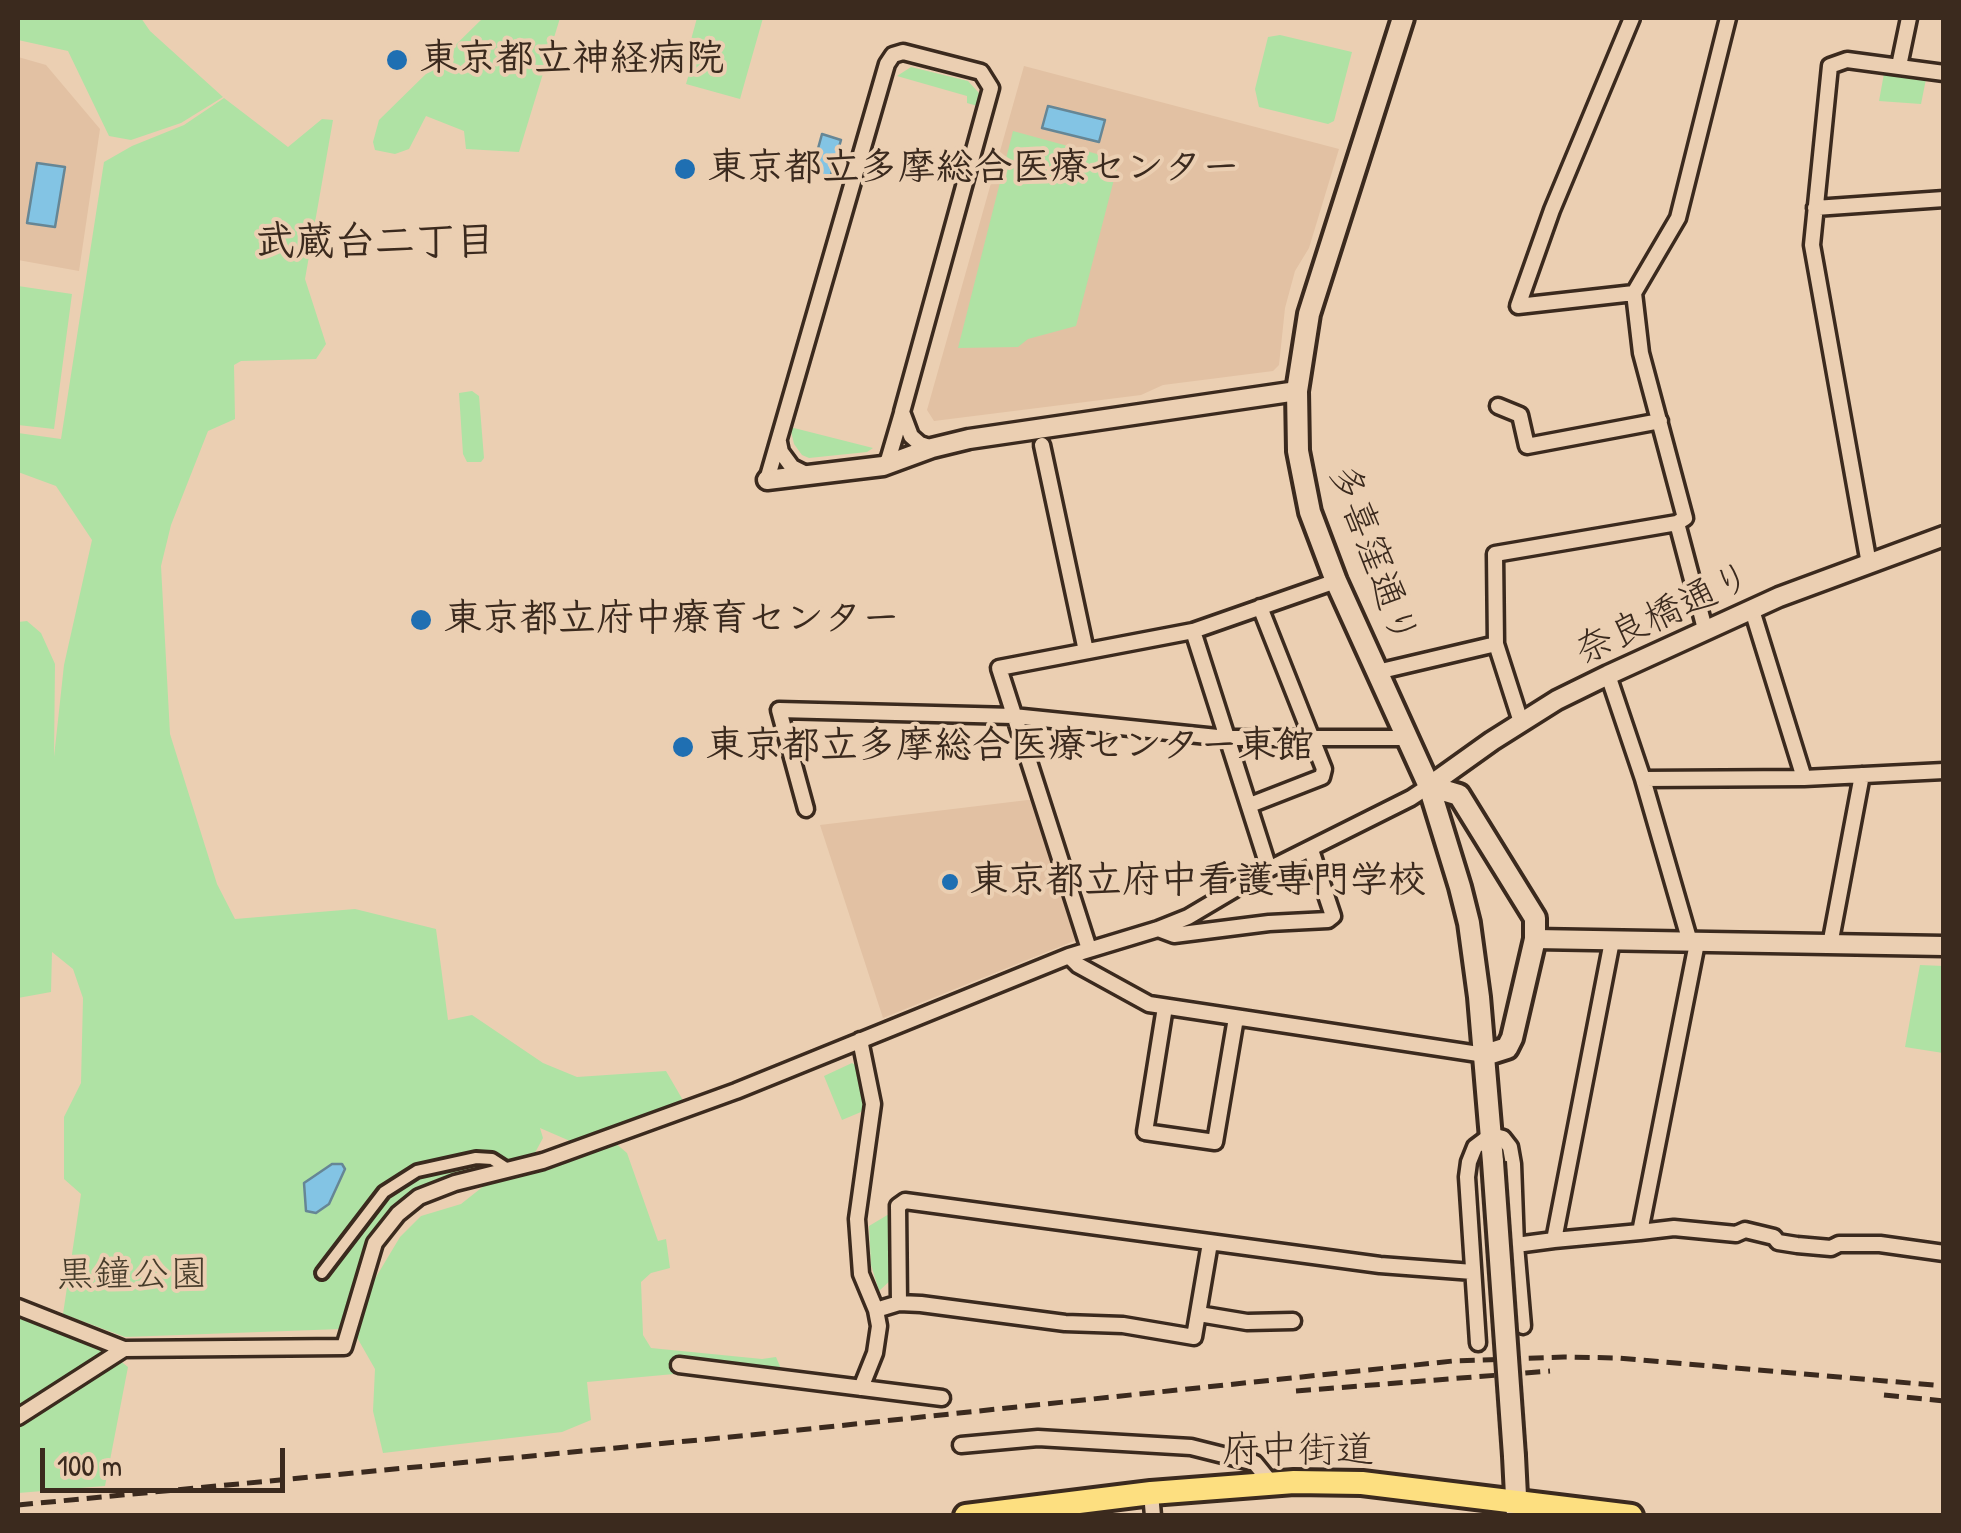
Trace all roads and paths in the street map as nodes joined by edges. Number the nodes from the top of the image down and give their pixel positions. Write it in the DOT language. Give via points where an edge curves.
graph roads {
  1 [pos="1403,18"];
  2 [pos="1632,18"];
  3 [pos="1728,18"];
  4 [pos="1908,18"];
  5 [pos="1899,66"];
  6 [pos="1944,73"];
  7 [pos="1944,200"];
  8 [pos="1815,208"];
  9 [pos="1634,293"];
  10 [pos="1297,391"];
  11 [pos="1498,406"];
  12 [pos="902,412"];
  13 [pos="1660,421"];
  14 [pos="778,441"];
  15 [pos="1042,445"];
  16 [pos="932,448"];
  17 [pos="888,464"];
  18 [pos="808,475"];
  19 [pos="767,480"];
  20 [pos="1678,523"];
  21 [pos="1944,536"];
  22 [pos="1868,564"];
  23 [pos="1336,581"];
  24 [pos="1260,607"];
  25 [pos="1752,610"];
  26 [pos="1706,629"];
  27 [pos="1193,631"];
  28 [pos="1496,644"];
  29 [pos="1086,651"];
  30 [pos="1377,672"];
  31 [pos="1608,675"];
  32 [pos="1013,716"];
  33 [pos="1522,722"];
  34 [pos="1226,738"];
  35 [pos="1311,738"];
  36 [pos="1409,738"];
  37 [pos="1944,770"];
  38 [pos="1862,775"];
  39 [pos="1644,778"];
  40 [pos="1804,778"];
  41 [pos="1429,786"];
  42 [pos="1250,805"];
  43 [pos="806,809"];
  44 [pos="1311,850"];
  45 [pos="1269,869"];
  46 [pos="1158,929"];
  47 [pos="1535,939"];
  48 [pos="1612,941"];
  49 [pos="1694,942"];
  50 [pos="1830,945"];
  51 [pos="1944,946"];
  52 [pos="1089,949"];
  53 [pos="1070,956"];
  54 [pos="1165,1007"];
  55 [pos="1236,1018"];
  56 [pos="860,1040"];
  57 [pos="1485,1056"];
  58 [pos="1491,1135"];
  59 [pos="510,1171"];
  60 [pos="1640,1232"];
  61 [pos="1554,1240"];
  62 [pos="1210,1243"];
  63 [pos="1516,1245"];
  64 [pos="1944,1253"];
  65 [pos="322,1272"];
  66 [pos="1472,1272"];
  67 [pos="1520,1292"];
  68 [pos="1475,1295"];
  69 [pos="899,1303"];
  70 [pos="18,1307"];
  71 [pos="876,1310"];
  72 [pos="1199,1314"];
  73 [pos="1293,1321"];
  74 [pos="1523,1326"];
  75 [pos="1478,1343"];
  76 [pos="124,1349"];
  77 [pos="679,1365"];
  78 [pos="861,1388"];
  79 [pos="942,1398"];
  80 [pos="18,1417"];
  81 [pos="961,1444"];
  82 [pos="1272,1484"];
  83 [pos="1152,1504"];
  84 [pos="1517,1508"];
  85 [pos="966,1516"];
  86 [pos="1631,1516"];
  1 -- 10 [label="main road, 多喜窪通り" via="1309,314"];
  2 -- 9 [label="street" via="1518,306"];
  3 -- 9 [label="street" via="1678,218"];
  4 -- 5 [label="street"];
  5 -- 6 [label="street"];
  5 -- 8 [label="street" via="1847,60 1830,66"];
  7 -- 8 [label="street"];
  8 -- 22 [label="street" via="1812,244"];
  9 -- 13 [label="street" via="1641,353"];
  10 -- 16 [label="street"];
  10 -- 23 [label="main road, 多喜窪通り" via="1302,478"];
  11 -- 13 [label="street" via="1520,416 1527,446"];
  12 -- 14 [label="street" via="991,88 980,72 903,52 887,64"];
  12 -- 16 [label="street" via="911,436"];
  12 -- 17 [label="street"];
  13 -- 20 [label="street" via="1686,518"];
  14 -- 18 [label="street" via="786,460"];
  14 -- 19 [label="street"];
  15 -- 29 [label="street"];
  16 -- 17 [label="street"];
  17 -- 18 [label="street"];
  18 -- 19 [label="street"];
  20 -- 26 [label="street"];
  20 -- 28 [label="street" via="1495,554"];
  21 -- 22 [label="street, 奈良橋通り"];
  22 -- 25 [label="street, 奈良橋通り"];
  23 -- 24 [label="street"];
  23 -- 30 [label="main road, 多喜窪通り"];
  24 -- 27 [label="street"];
  24 -- 35 [label="street"];
  25 -- 26 [label="street, 奈良橋通り"];
  25 -- 40 [label="street"];
  26 -- 31 [label="street, 奈良橋通り"];
  27 -- 29 [label="street"];
  27 -- 34 [label="street"];
  28 -- 30 [label="street"];
  28 -- 33 [label="street"];
  29 -- 32 [label="street" via="999,668"];
  30 -- 36 [label="main road, 多喜窪通り"];
  31 -- 33 [label="street, 奈良橋通り"];
  31 -- 39 [label="street"];
  32 -- 34 [label="street"];
  32 -- 43 [label="street" via="779,710"];
  32 -- 52 [label="street"];
  33 -- 41 [label="street, 奈良橋通り"];
  34 -- 35 [label="street"];
  34 -- 42 [label="street"];
  35 -- 36 [label="street"];
  35 -- 42 [label="street" via="1322,777"];
  36 -- 41 [label="main road, 多喜窪通り"];
  37 -- 38 [label="street"];
  38 -- 40 [label="street"];
  38 -- 50 [label="street"];
  39 -- 40 [label="street"];
  39 -- 49 [label="street"];
  41 -- 44 [label="street"];
  41 -- 47 [label="main road" via="1459,795 1528,902"];
  41 -- 57 [label="main road, 多喜窪通り" via="1470,923"];
  42 -- 45 [label="street"];
  44 -- 45 [label="street"];
  44 -- 46 [label="street" via="1333,916 1328,920 1174,935"];
  45 -- 46 [label="street"];
  46 -- 52 [label="street"];
  47 -- 48 [label="street"];
  47 -- 57 [label="main road" via="1512,1038 1507,1048"];
  48 -- 49 [label="street"];
  48 -- 61 [label="street"];
  49 -- 50 [label="street"];
  49 -- 60 [label="street"];
  50 -- 51 [label="street"];
  52 -- 53 [label="street"];
  53 -- 54 [label="street" via="1078,966"];
  53 -- 56 [label="street"];
  54 -- 55 [label="street"];
  54 -- 55 [label="street" via="1144,1132 1215,1142"];
  55 -- 57 [label="street"];
  56 -- 59 [label="street"];
  56 -- 71 [label="street" via="872,1104 857,1219 861,1274"];
  57 -- 58 [label="main road, 多喜窪通り"];
  58 -- 63 [label="street" via="1510,1146"];
  58 -- 66 [label="street" via="1475,1147 1467,1176"];
  58 -- 84 [label="main road, 多喜窪通り, bridge"];
  59 -- 65 [label="street" via="476,1158 417,1171 384,1192"];
  59 -- 76 [label="street" via="445,1186 398,1214 376,1243 344,1347"];
  60 -- 61 [label="street"];
  60 -- 64 [label="street" via="1746,1230 1797,1245 1880,1244"];
  61 -- 63 [label="street"];
  62 -- 66 [label="street"];
  62 -- 69 [label="street" via="906,1201 898,1206"];
  62 -- 72 [label="street"];
  63 -- 67 [label="street"];
  66 -- 68 [label="street"];
  67 -- 68 [label="street"];
  67 -- 74 [label="street"];
  68 -- 75 [label="street"];
  69 -- 71 [label="street"];
  69 -- 72 [label="street" via="1194,1337"];
  70 -- 76 [label="street"];
  71 -- 78 [label="street" via="875,1353"];
  72 -- 73 [label="street"];
  76 -- 80 [label="street"];
  77 -- 78 [label="street"];
  78 -- 79 [label="street"];
  81 -- 82 [label="street" via="1038,1438 1192,1446 1255,1463"];
  82 -- 83 [label="main road, 府中街道"];
  82 -- 84 [label="main road, 府中街道" via="1362,1483"];
  83 -- 85 [label="main road, 府中街道"];
  84 -- 86 [label="main road, 府中街道"];
}
